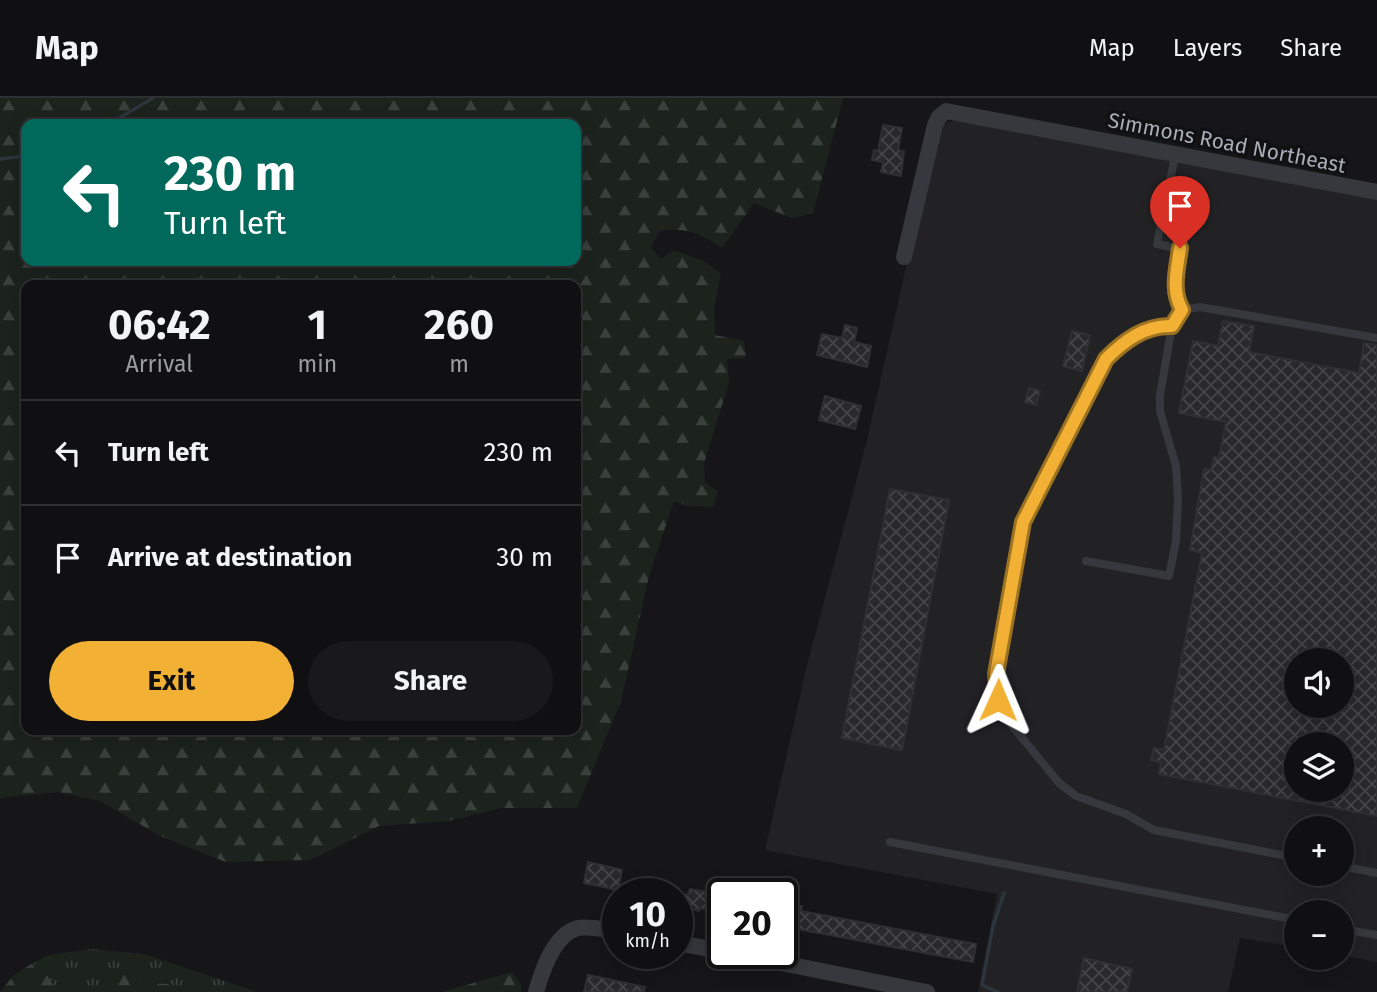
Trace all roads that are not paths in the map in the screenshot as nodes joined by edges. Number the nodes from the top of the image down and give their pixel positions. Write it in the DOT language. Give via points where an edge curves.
graph roads {
  1 [pos="1175,156"];
  2 [pos="1377,192"];
  3 [pos="904,257"];
  4 [pos="1182,310"];
  5 [pos="1172,326"];
  6 [pos="1377,338"];
  7 [pos="1086,561"];
  8 [pos="890,842"];
  9 [pos="1284,855"];
  10 [pos="1354,868"];
  11 [pos="1377,873"];
  12 [pos="1284,918"];
  13 [pos="602,930"];
  14 [pos="1354,931"];
  15 [pos="1377,935"];
  16 [pos="798,966"];
  17 [pos="536,992"];
  18 [pos="927,992"];
  1 -- 2 [label="street, Simmons Road Northeast"];
  1 -- 3 [label="street, Simmons Road Northeast" via="946,111 935,125"];
  1 -- 4 [label="lane" via="1157,244 1180,248 1174,282"];
  4 -- 5 [label="lane"];
  4 -- 6 [label="lane" via="1200,307"];
  5 -- 7 [label="lane" via="1160,395 1160,411 1176,466 1178,499 1169,576"];
  5 -- 9 [label="lane" via="1139,333 1106,359 1023,522 996,674 998,700 1004,717 1059,783 1076,796 1154,830"];
  8 -- 12 [label="lane"];
  10 -- 11 [label="lane"];
  13 -- 17 [label="street" via="578,928 556,943"];
  14 -- 15 [label="lane"];
  16 -- 18 [label="street"];
}
